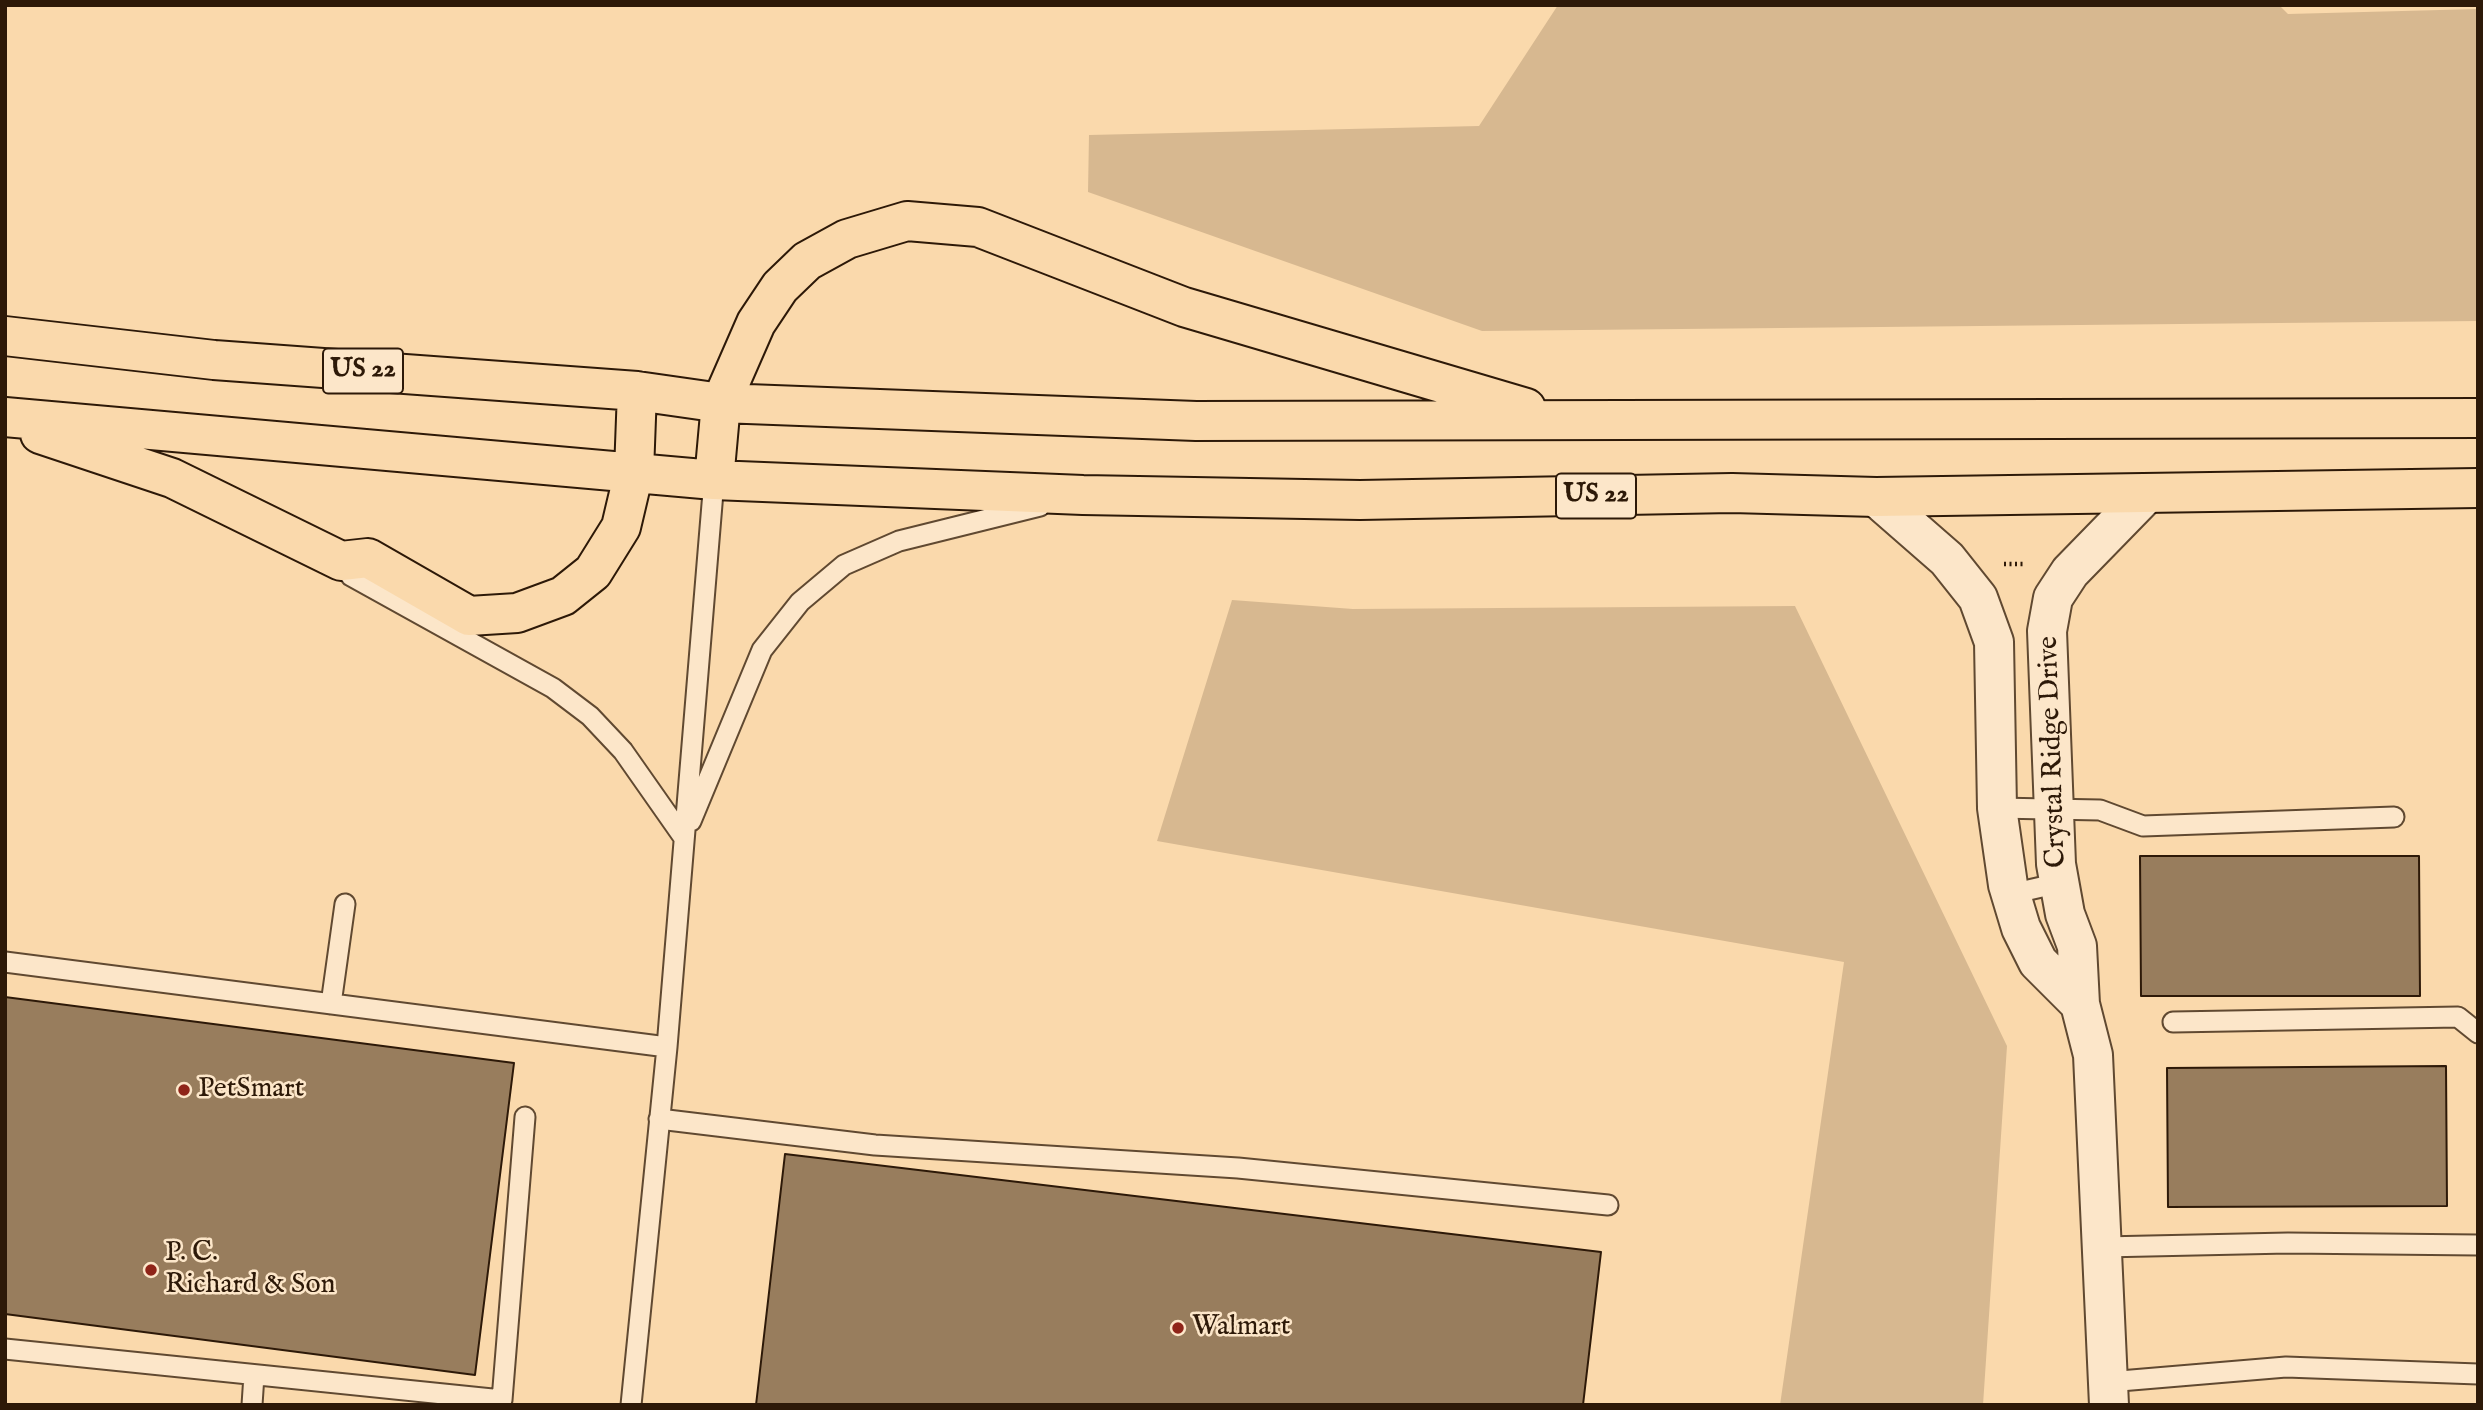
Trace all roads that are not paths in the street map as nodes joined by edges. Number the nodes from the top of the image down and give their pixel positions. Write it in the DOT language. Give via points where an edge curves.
graph roads {
  1 [pos="5,337"];
  2 [pos="636,391"];
  3 [pos="721,403"];
  4 [pos="5,417"];
  5 [pos="2478,418"];
  6 [pos="1566,420"];
  7 [pos="5,422"];
  8 [pos="634,472"];
  9 [pos="714,480"];
  10 [pos="2478,488"];
  11 [pos="2147,493"];
  12 [pos="1083,495"];
  13 [pos="1876,497"];
  14 [pos="341,561"];
  15 [pos="1997,808"];
  16 [pos="2052,810"];
  17 [pos="2394,817"];
  18 [pos="684,838"];
  19 [pos="2059,883"];
  20 [pos="2011,894"];
  21 [pos="345,904"];
  22 [pos="5,962"];
  23 [pos="331,1004"];
  24 [pos="2080,1004"];
  25 [pos="2173,1021"];
  26 [pos="2478,1033"];
  27 [pos="667,1047"];
  28 [pos="525,1117"];
  29 [pos="659,1119"];
  30 [pos="1608,1205"];
  31 [pos="2478,1245"];
  32 [pos="2103,1247"];
  33 [pos="5,1349"];
  34 [pos="2478,1374"];
  35 [pos="254,1375"];
  36 [pos="2109,1393"];
  37 [pos="252,1405"];
  38 [pos="631,1405"];
  1 -- 2 [label="highway, US 22" via="214,360"];
  2 -- 3 [label="highway, US 22"];
  2 -- 8 [label="highway"];
  3 -- 6 [label="highway, US 22" via="1196,421"];
  3 -- 6 [label="highway" via="756,323 780,287 807,261 847,239 907,221 978,227 1184,307"];
  3 -- 9 [label="highway"];
  4 -- 8 [label="highway, US 22"];
  5 -- 6 [label="highway, US 22"];
  7 -- 14 [label="highway" via="172,478"];
  8 -- 9 [label="highway, US 22"];
  8 -- 14 [label="highway" via="621,527 593,572 563,596 517,613 469,616 368,558"];
  9 -- 12 [label="highway, US 22"];
  9 -- 18 [label="lane"];
  10 -- 11 [label="highway, US 22"];
  11 -- 13 [label="highway, US 22"];
  11 -- 16 [label="street, Crystal Ridge Drive" via="2070,572 2053,598 2046,631"];
  12 -- 13 [label="highway, US 22" via="1360,500 1732,494"];
  12 -- 18 [label="lane" via="899,541 844,565 815,589 762,650"];
  13 -- 15 [label="street, Crystal Ridge Drive" via="1947,559 1978,598 1994,642"];
  14 -- 18 [label="lane" via="351,576 552,688 590,716 623,751"];
  15 -- 16 [label="lane"];
  15 -- 20 [label="street, Crystal Ridge Drive"];
  16 -- 17 [label="lane" via="2101,810 2143,826"];
  16 -- 19 [label="street, Crystal Ridge Drive"];
  18 -- 27 [label="lane"];
  19 -- 20 [label="lane"];
  19 -- 24 [label="street, Crystal Ridge Drive" via="2077,946"];
  20 -- 24 [label="street, Crystal Ridge Drive" via="2038,962"];
  21 -- 23 [label="lane"];
  22 -- 23 [label="lane"];
  23 -- 27 [label="lane"];
  24 -- 32 [label="street, Crystal Ridge Drive" via="2093,1055"];
  25 -- 26 [label="lane" via="2458,1017"];
  27 -- 29 [label="lane"];
  28 -- 35 [label="lane" via="502,1400"];
  29 -- 30 [label="lane" via="875,1145 1238,1168"];
  29 -- 38 [label="lane"];
  31 -- 32 [label="lane"];
  32 -- 36 [label="street, Crystal Ridge Drive"];
  33 -- 35 [label="lane"];
  34 -- 36 [label="lane" via="2286,1367"];
  35 -- 37 [label="lane"];
}
